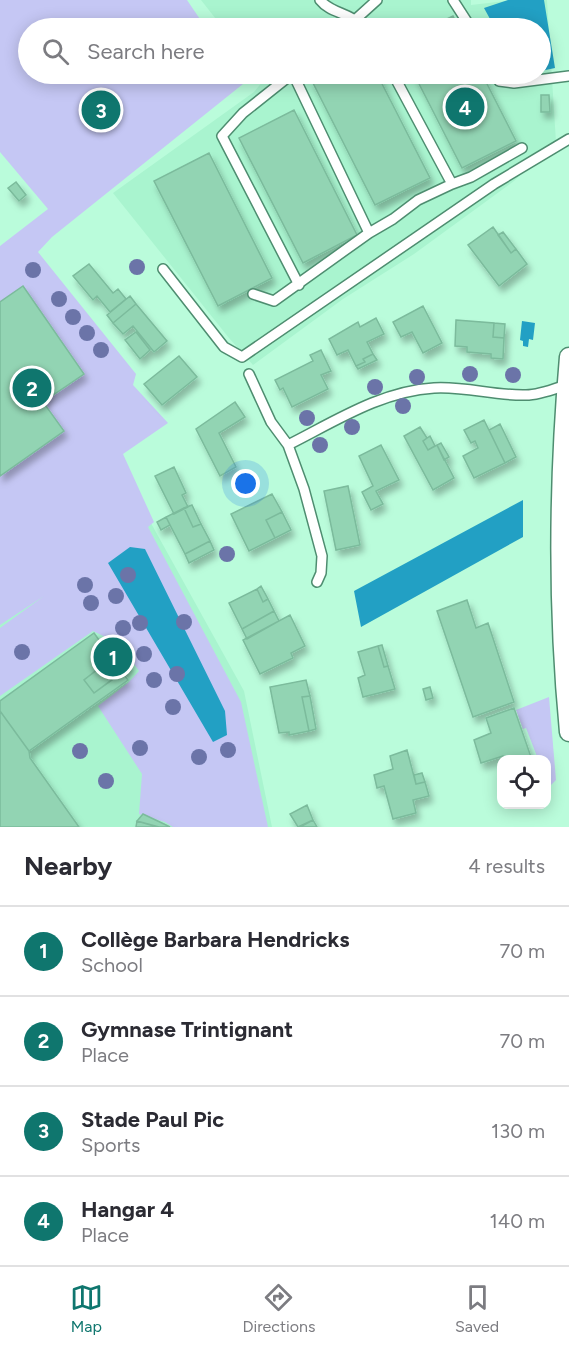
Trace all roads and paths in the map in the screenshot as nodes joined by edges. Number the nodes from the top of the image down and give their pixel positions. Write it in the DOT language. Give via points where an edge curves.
graph roads {
  1 [pos="320,0"];
  2 [pos="377,0"];
  3 [pos="453,0"];
  4 [pos="354,18"];
  5 [pos="357,18"];
  6 [pos="465,18"];
  7 [pos="569,76"];
  8 [pos="551,80"];
  9 [pos="280,84"];
  10 [pos="298,84"];
  11 [pos="398,84"];
  12 [pos="569,139"];
  13 [pos="522,148"];
  14 [pos="452,184"];
  15 [pos="369,233"];
  16 [pos="163,269"];
  17 [pos="298,285"];
  18 [pos="253,294"];
  19 [pos="569,357"];
  20 [pos="249,374"];
  21 [pos="566,385"];
  22 [pos="288,445"];
  23 [pos="564,562"];
  24 [pos="317,582"];
  25 [pos="569,732"];
  1 -- 4 [label="lane"];
  2 -- 5 [label="lane"];
  3 -- 6 [label="lane"];
  7 -- 8 [label="lane"];
  9 -- 17 [label="lane" via="243,113 222,136"];
  10 -- 15 [label="lane"];
  11 -- 14 [label="lane"];
  12 -- 16 [label="lane" via="494,184 242,357 224,347"];
  13 -- 14 [label="lane"];
  14 -- 15 [label="lane" via="418,200"];
  15 -- 17 [label="lane"];
  17 -- 18 [label="lane" via="274,301"];
  19 -- 21 [label="street"];
  20 -- 22 [label="lane" via="271,422"];
  21 -- 22 [label="lane" via="528,395 432,388 391,396"];
  21 -- 23 [label="street" via="560,477"];
  22 -- 24 [label="lane" via="322,556"];
  23 -- 25 [label="street"];
}
